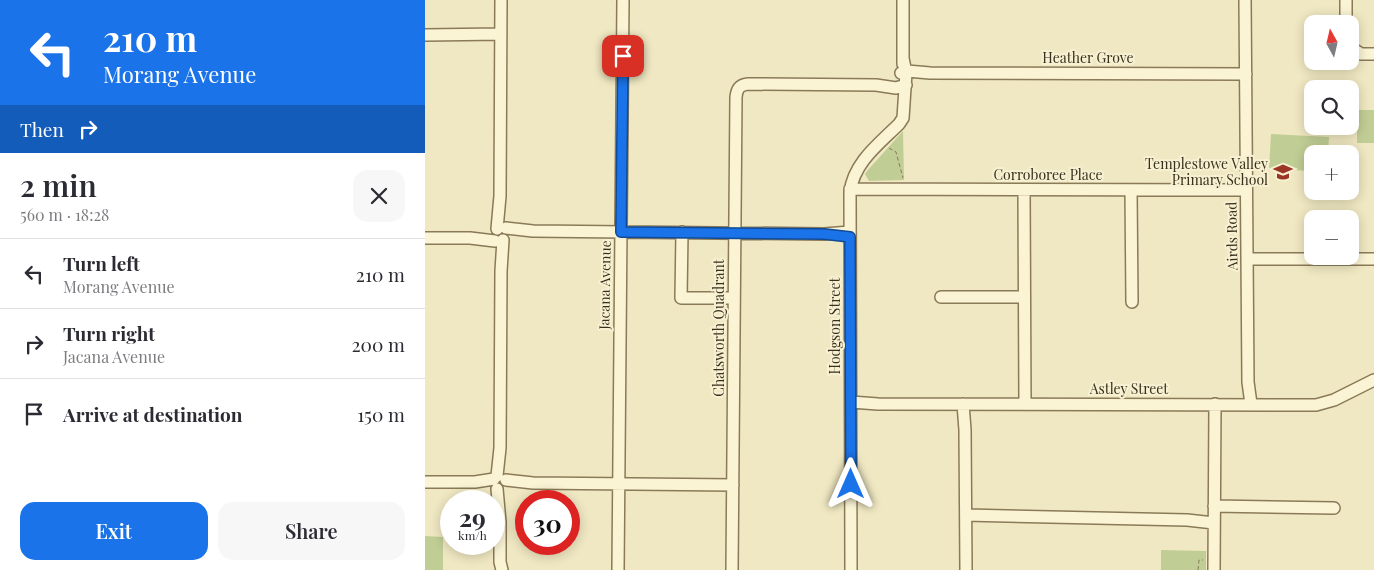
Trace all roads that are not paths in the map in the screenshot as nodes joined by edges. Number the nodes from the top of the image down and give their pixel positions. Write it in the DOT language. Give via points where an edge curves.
graph roads {
  1 [pos="501,0"];
  2 [pos="623,0"];
  3 [pos="903,0"];
  4 [pos="1245,0"];
  5 [pos="1346,0"];
  6 [pos="1346,15"];
  7 [pos="501,34"];
  8 [pos="425,35"];
  9 [pos="1359,53"];
  10 [pos="1374,54"];
  11 [pos="1245,74"];
  12 [pos="904,78"];
  13 [pos="850,189"];
  14 [pos="1024,190"];
  15 [pos="1131,190"];
  16 [pos="1247,190"];
  17 [pos="621,232"];
  18 [pos="682,232"];
  19 [pos="735,233"];
  20 [pos="501,234"];
  21 [pos="850,234"];
  22 [pos="425,238"];
  23 [pos="1247,259"];
  24 [pos="1374,259"];
  25 [pos="1024,296"];
  26 [pos="941,297"];
  27 [pos="734,298"];
  28 [pos="1132,302"];
  29 [pos="1374,380"];
  30 [pos="851,404"];
  31 [pos="965,404"];
  32 [pos="1025,404"];
  33 [pos="1215,404"];
  34 [pos="1248,404"];
  35 [pos="425,482"];
  36 [pos="500,483"];
  37 [pos="619,484"];
  38 [pos="733,485"];
  39 [pos="1215,506"];
  40 [pos="1334,508"];
  41 [pos="966,515"];
  42 [pos="1214,521"];
  43 [pos="502,570"];
  44 [pos="618,570"];
  45 [pos="732,570"];
  46 [pos="851,570"];
  47 [pos="966,570"];
  48 [pos="1214,570"];
  1 -- 7 [label="street"];
  2 -- 17 [label="street, Jacana Avenue"];
  3 -- 12 [label="street, Hodgson Street"];
  4 -- 11 [label="street, Airds Road"];
  5 -- 6 [label="street"];
  7 -- 8 [label="street"];
  7 -- 20 [label="street"];
  9 -- 10 [label="street"];
  11 -- 12 [label="street, Heather Grove" via="930,73"];
  11 -- 16 [label="street, Airds Road"];
  12 -- 13 [label="street, Hodgson Street" via="901,121 861,164"];
  12 -- 19 [label="street, Chatsworth Quadrant" via="896,88 736,83"];
  13 -- 14 [label="street, Corroboree Place"];
  13 -- 21 [label="street, Hodgson Street"];
  14 -- 15 [label="street, Corroboree Place"];
  14 -- 25 [label="street"];
  15 -- 16 [label="street, Corroboree Place"];
  15 -- 28 [label="street"];
  16 -- 23 [label="street, Airds Road"];
  17 -- 18 [label="street"];
  17 -- 20 [label="street"];
  17 -- 37 [label="street, Jacana Avenue"];
  18 -- 19 [label="street"];
  18 -- 27 [label="street" via="681,298"];
  19 -- 21 [label="street"];
  19 -- 27 [label="street, Chatsworth Quadrant"];
  20 -- 22 [label="street"];
  20 -- 36 [label="street"];
  21 -- 30 [label="street, Hodgson Street"];
  23 -- 24 [label="street"];
  23 -- 34 [label="street, Airds Road"];
  25 -- 26 [label="street"];
  25 -- 32 [label="street"];
  27 -- 38 [label="street, Chatsworth Quadrant"];
  29 -- 34 [label="street, Astley Street" via="1322,404"];
  30 -- 31 [label="street, Astley Street"];
  30 -- 46 [label="street, Hodgson Street"];
  31 -- 32 [label="street, Astley Street"];
  31 -- 41 [label="street"];
  32 -- 33 [label="street, Astley Street"];
  33 -- 34 [label="street, Astley Street"];
  33 -- 39 [label="street"];
  35 -- 36 [label="street"];
  36 -- 37 [label="street"];
  36 -- 43 [label="street"];
  37 -- 38 [label="street"];
  37 -- 44 [label="street, Jacana Avenue"];
  38 -- 45 [label="street, Chatsworth Quadrant"];
  39 -- 40 [label="street"];
  39 -- 42 [label="street"];
  41 -- 42 [label="street"];
  41 -- 47 [label="street"];
  42 -- 48 [label="street"];
}
